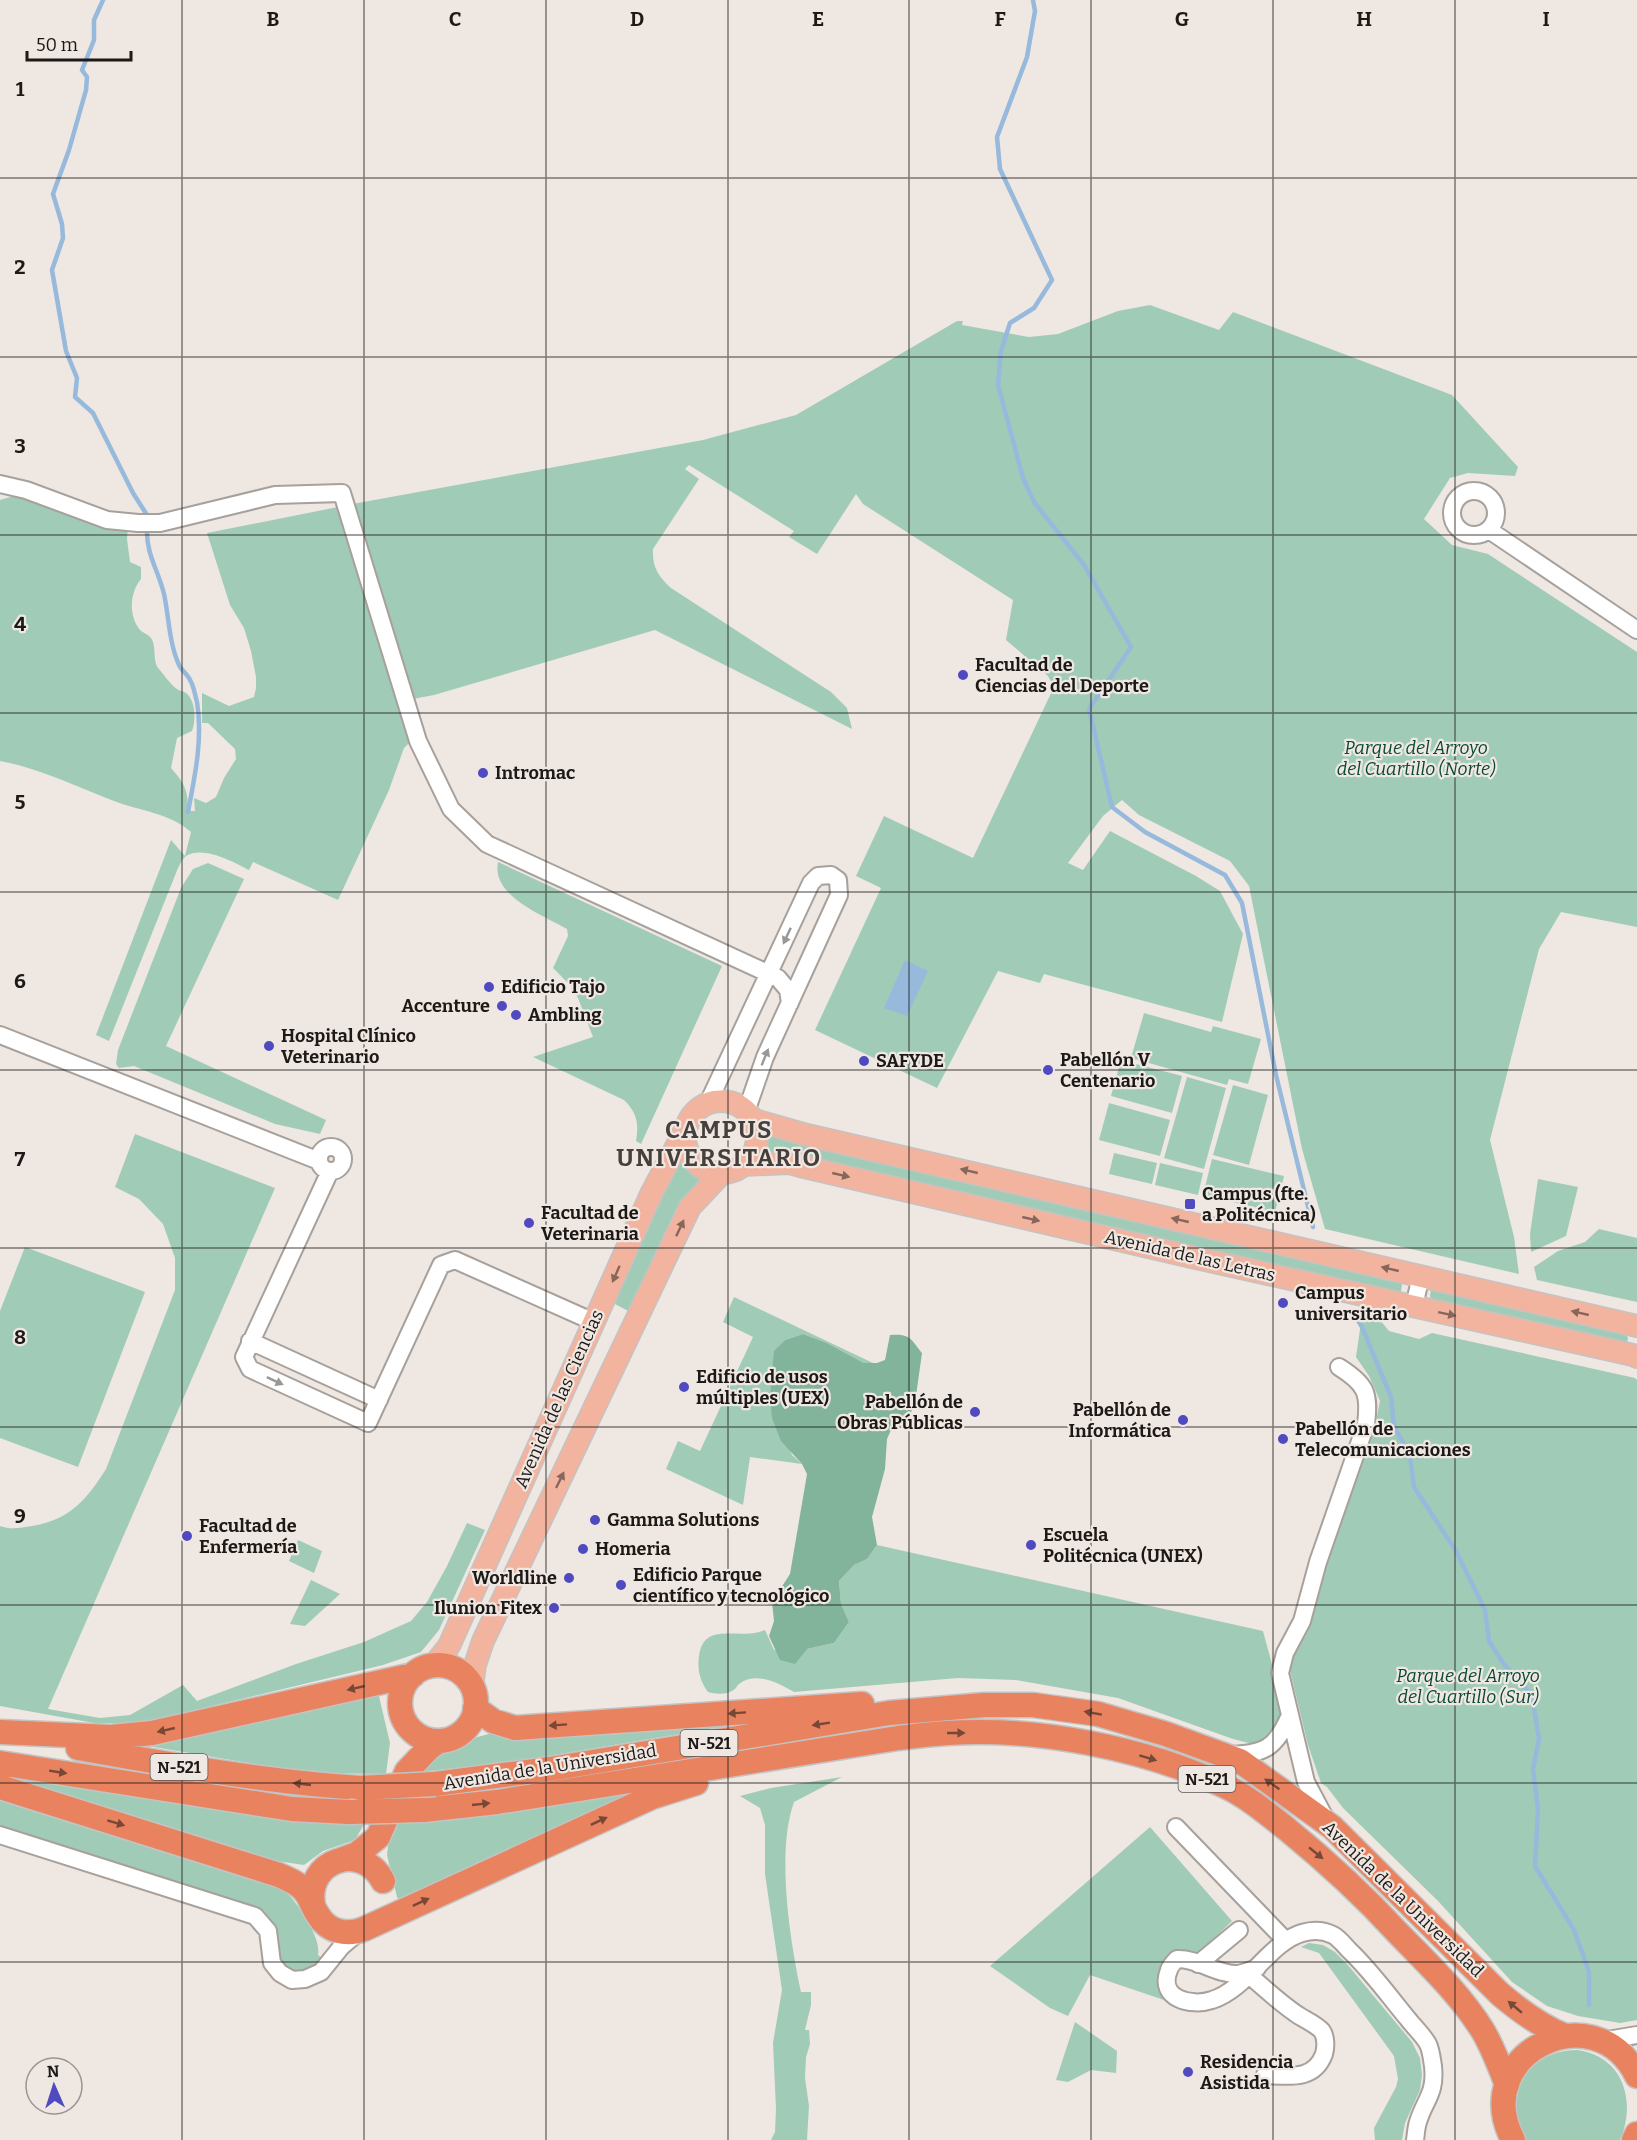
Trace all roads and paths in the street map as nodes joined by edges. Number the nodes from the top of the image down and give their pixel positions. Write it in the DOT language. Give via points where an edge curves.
graph roads {
  1 [pos="0,484"];
  2 [pos="1489,530"];
  3 [pos="1637,630"];
  4 [pos="769,974"];
  5 [pos="790,1003"];
  6 [pos="0,1035"];
  7 [pos="708,1103"];
  8 [pos="748,1115"];
  9 [pos="687,1126"];
  10 [pos="733,1168"];
  11 [pos="1421,1276"];
  12 [pos="1414,1306"];
  13 [pos="594,1323"];
  14 [pos="1637,1326"];
  15 [pos="250,1341"];
  16 [pos="1637,1358"];
  17 [pos="1340,1367"];
  18 [pos="379,1400"];
  19 [pos="420,1671"];
  20 [pos="473,1698"];
  21 [pos="984,1705"];
  22 [pos="1290,1715"];
  23 [pos="408,1727"];
  24 [pos="0,1733"];
  25 [pos="898,1738"];
  26 [pos="438,1741"];
  27 [pos="1225,1755"];
  28 [pos="0,1763"];
  29 [pos="407,1771"];
  30 [pos="0,1787"];
  31 [pos="1326,1822"];
  32 [pos="1176,1827"];
  33 [pos="0,1835"];
  34 [pos="378,1837"];
  35 [pos="338,1861"];
  36 [pos="383,1881"];
  37 [pos="318,1914"];
  38 [pos="364,1929"];
  39 [pos="1239,1930"];
  40 [pos="1285,1940"];
  41 [pos="333,1956"];
  42 [pos="1198,1964"];
  43 [pos="1253,1971"];
  44 [pos="1637,2035"];
  45 [pos="1565,2036"];
  46 [pos="1601,2041"];
  47 [pos="1265,2075"];
  48 [pos="1637,2076"];
  49 [pos="1507,2085"];
  50 [pos="1637,2134"];
  51 [pos="1507,2135"];
  52 [pos="1415,2140"];
  53 [pos="1634,2140"];
  1 -- 4 [label="street" via="107,520 138,523 156,523 275,495 342,493 418,741 451,809 487,844"];
  2 -- 3 [label="street"];
  4 -- 5 [label="street" via="784,983"];
  5 -- 4 [label="street, one-way" via="839,895 835,878 823,874 811,883"];
  4 -- 7 [label="street"];
  8 -- 5 [label="street, one-way" via="765,1057"];
  6 -- 15 [label="street" via="324,1160"];
  7 -- 8 [label="main road" via="728,1102"];
  7 -- 9 [label="main road" via="695,1112"];
  8 -- 10 [label="main road" via="755,1129 755,1144 749,1158"];
  11 -- 8 [label="main road, Avenida de las Letras, one-way" via="807,1135"];
  9 -- 10 [label="main road" via="685,1142 691,1157 703,1168 713,1172"];
  9 -- 13 [label="main road, Avenida de las Ciencias, one-way" via="652,1192"];
  10 -- 12 [label="main road, Avenida de las Letras, one-way" via="789,1163"];
  20 -- 10 [label="main road, Avenida de las Ciencias, one-way" via="475,1665 483,1641 690,1207"];
  11 -- 12 [label="street"];
  14 -- 11 [label="main road, Avenida de las Letras, one-way"];
  12 -- 16 [label="main road, Avenida de las Letras, one-way"];
  13 -- 18 [label="street" via="455,1260 441,1265"];
  13 -- 19 [label="main road, Avenida de las Ciencias" via="449,1646 437,1661"];
  15 -- 18 [label="street"];
  15 -- 18 [label="street, one-way" via="244,1357 250,1369 369,1423"];
  17 -- 22 [label="street" via="1357,1378 1369,1401 1366,1424 1318,1562 1302,1621 1285,1653 1280,1673"];
  19 -- 20 [label="highway" via="438,1666 453,1669 462,1675"];
  19 -- 23 [label="highway" via="405,1686 400,1698 401,1713"];
  19 -- 24 [label="highway, one-way" via="152,1733 111,1737"];
  21 -- 20 [label="highway, one-way" via="921,1700 515,1728 501,1725"];
  20 -- 26 [label="highway" via="472,1719 463,1731"];
  21 -- 24 [label="highway, Avenida de la Universidad / N-521, one-way, bridge" via="889,1713 550,1769 435,1784 360,1788 205,1771"];
  27 -- 21 [label="highway, Avenida de la Universidad / N-521, one-way" via="1098,1714 1033,1705"];
  22 -- 27 [label="street" via="1272,1745 1251,1755"];
  22 -- 31 [label="street" via="1306,1782"];
  23 -- 26 [label="highway" via="422,1737"];
  23 -- 29 [label="highway"];
  28 -- 25 [label="highway, Avenida de la Universidad / N-521, one-way, bridge" via="292,1809 423,1810 497,1802"];
  38 -- 25 [label="highway, one-way" via="652,1797"];
  25 -- 49 [label="highway, Avenida de la Universidad / N-521, one-way" via="948,1732 1050,1737 1110,1746 1226,1787 1260,1808 1327,1862 1446,1983 1482,2031"];
  26 -- 29 [label="highway"];
  31 -- 27 [label="highway, Avenida de la Universidad / N-521, one-way" via="1240,1761"];
  29 -- 34 [label="highway"];
  30 -- 37 [label="highway, one-way" via="279,1875 295,1882"];
  45 -- 31 [label="highway, Avenida de la Universidad / N-521, one-way" via="1524,2014 1500,1994"];
  32 -- 40 [label="street"];
  33 -- 41 [label="street" via="255,1916 268,1931 272,1963 292,1980 321,1972"];
  34 -- 35 [label="highway" via="357,1854"];
  34 -- 36 [label="highway" via="378,1865"];
  35 -- 36 [label="highway" via="364,1862"];
  35 -- 37 [label="highway" via="316,1878 312,1893"];
  36 -- 38 [label="highway" via="384,1908"];
  37 -- 38 [label="highway" via="338,1931"];
  37 -- 41 [label="street"];
  38 -- 41 [label="street"];
  39 -- 42 [label="street"];
  40 -- 43 [label="street"];
  40 -- 52 [label="street" via="1320,1931 1334,1935 1429,2045 1433,2088 1418,2122"];
  42 -- 43 [label="street" via="1239,1974"];
  42 -- 43 [label="street" via="1186,1958 1177,1959 1168,1971 1170,1992 1179,2000 1191,2004 1216,1999"];
  43 -- 47 [label="street" via="1295,2014 1321,2030 1325,2037 1321,2062 1312,2072"];
  44 -- 46 [label="street"];
  45 -- 46 [label="highway, N-521"];
  45 -- 49 [label="highway, N-521" via="1532,2049 1519,2061"];
  46 -- 48 [label="highway, N-521" via="1621,2054"];
  49 -- 51 [label="highway, N-521"];
  50 -- 53 [label="highway"];
}
